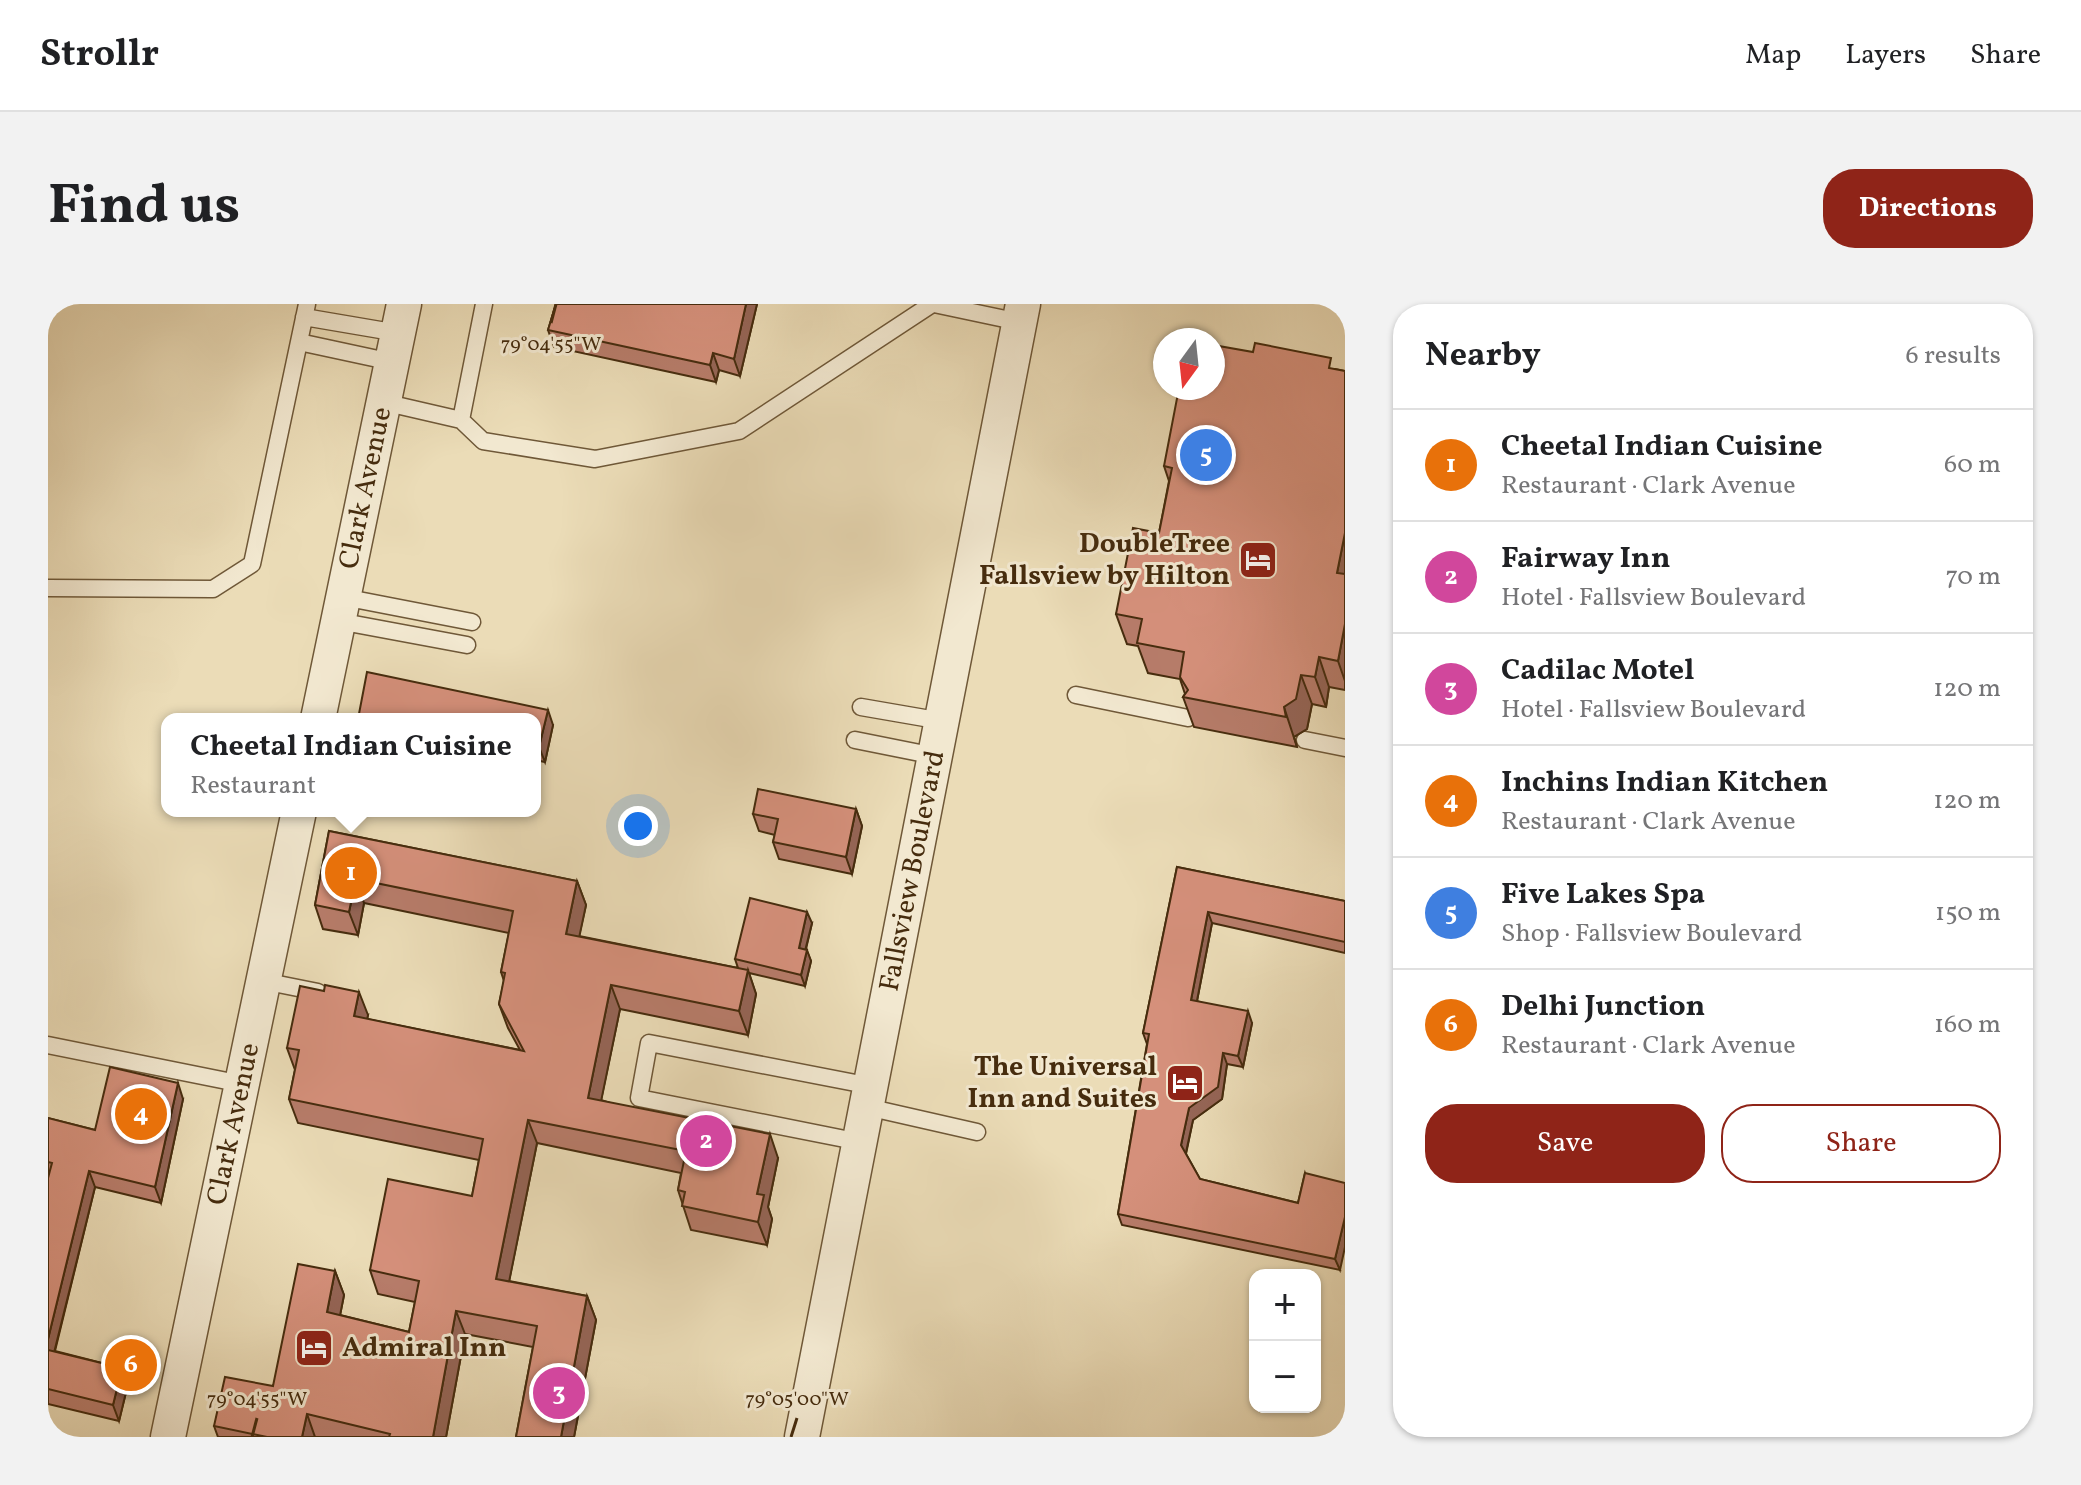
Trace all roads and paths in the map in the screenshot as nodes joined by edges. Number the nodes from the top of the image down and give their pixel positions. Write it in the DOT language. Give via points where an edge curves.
graph roads {
  1 [pos="484,304"];
  2 [pos="933,304"];
  3 [pos="305,310"];
  4 [pos="1021,313"];
  5 [pos="398,333"];
  6 [pos="299,342"];
  7 [pos="383,402"];
  8 [pos="461,420"];
  9 [pos="48,588"];
  10 [pos="341,609"];
  11 [pos="472,622"];
  12 [pos="467,645"];
  13 [pos="1076,695"];
  14 [pos="861,707"];
  15 [pos="319,713"];
  16 [pos="1188,718"];
  17 [pos="942,721"];
  18 [pos="855,740"];
  19 [pos="1305,740"];
  20 [pos="1345,748"];
  21 [pos="935,756"];
  22 [pos="298,817"];
  23 [pos="263,981"];
  24 [pos="332,995"];
  25 [pos="48,1045"];
  26 [pos="242,1084"];
  27 [pos="869,1097"];
  28 [pos="977,1132"];
  29 [pos="860,1142"];
  30 [pos="168,1437"];
  31 [pos="802,1437"];
  1 -- 8 [label="lane"];
  2 -- 4 [label="lane"];
  2 -- 8 [label="lane" via="739,431 595,459 483,441"];
  3 -- 5 [label="lane"];
  3 -- 6 [label="lane"];
  4 -- 17 [label="street, Fallsview Boulevard"];
  5 -- 6 [label="lane"];
  5 -- 7 [label="street, Clark Avenue"];
  6 -- 9 [label="lane" via="252,564 213,589"];
  7 -- 8 [label="lane"];
  7 -- 10 [label="street, Clark Avenue"];
  10 -- 11 [label="lane"];
  10 -- 12 [label="lane"];
  10 -- 15 [label="street, Clark Avenue"];
  13 -- 16 [label="lane"];
  14 -- 17 [label="lane"];
  17 -- 21 [label="street, Fallsview Boulevard"];
  18 -- 21 [label="lane"];
  19 -- 20 [label="lane"];
  21 -- 27 [label="street, Fallsview Boulevard"];
  22 -- 23 [label="street, Clark Avenue"];
  23 -- 24 [label="lane"];
  23 -- 26 [label="street, Clark Avenue"];
  25 -- 26 [label="lane"];
  26 -- 30 [label="street, Clark Avenue"];
  27 -- 28 [label="lane"];
  27 -- 29 [label="street, Fallsview Boulevard"];
  27 -- 29 [label="lane" via="649,1043 639,1098"];
  29 -- 31 [label="street, Fallsview Boulevard"];
}
